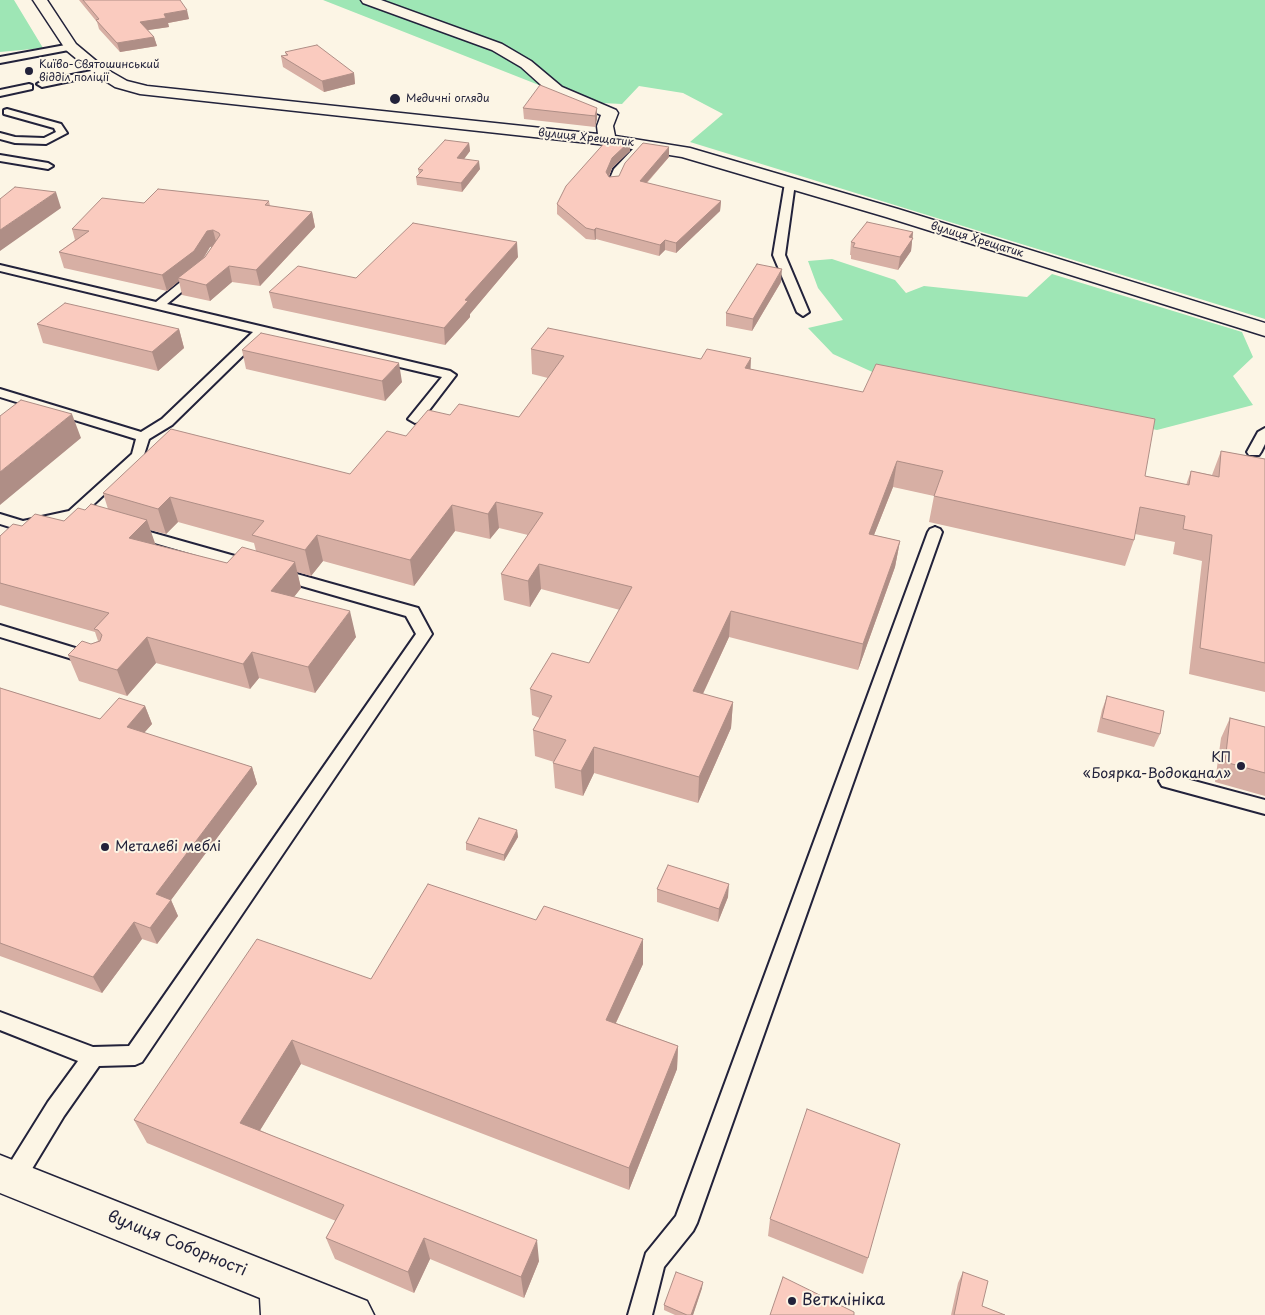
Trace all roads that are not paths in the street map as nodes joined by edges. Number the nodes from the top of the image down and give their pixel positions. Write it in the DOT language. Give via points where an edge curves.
graph roads {
  1 [pos="40,0"];
  2 [pos="368,0"];
  3 [pos="71,47"];
  4 [pos="0,60"];
  5 [pos="101,72"];
  6 [pos="28,87"];
  7 [pos="44,88"];
  8 [pos="0,93"];
  9 [pos="17,106"];
  10 [pos="4,112"];
  11 [pos="0,136"];
  12 [pos="607,140"];
  13 [pos="640,144"];
  14 [pos="0,158"];
  15 [pos="48,166"];
  16 [pos="613,182"];
  17 [pos="790,183"];
  18 [pos="208,263"];
  19 [pos="0,268"];
  20 [pos="16,272"];
  21 [pos="0,283"];
  22 [pos="158,306"];
  23 [pos="803,312"];
  24 [pos="1265,330"];
  25 [pos="261,331"];
  26 [pos="0,393"];
  27 [pos="416,419"];
  28 [pos="1265,432"];
  29 [pos="143,437"];
  30 [pos="1254,452"];
  31 [pos="74,515"];
  32 [pos="0,519"];
  33 [pos="93,521"];
  34 [pos="23,526"];
  35 [pos="112,526"];
  36 [pos="935,532"];
  37 [pos="0,548"];
  38 [pos="0,631"];
  39 [pos="102,662"];
  40 [pos="1168,781"];
  41 [pos="1265,807"];
  42 [pos="0,1021"];
  43 [pos="93,1057"];
  44 [pos="6,1176"];
  45 [pos="280,1300"];
  46 [pos="353,1315"];
  47 [pos="640,1315"];
  1 -- 3 [label="street, вулиця Хрещатик"];
  2 -- 12 [label="street" via="504,51 526,64 556,90 610,113 605,126"];
  3 -- 4 [label="lane"];
  3 -- 5 [label="street, вулиця Хрещатик"];
  5 -- 7 [label="lane"];
  5 -- 12 [label="street, вулиця Хрещатик" via="121,84 146,91"];
  6 -- 8 [label="lane"];
  9 -- 10 [label="lane"];
  10 -- 11 [label="lane" via="58,126 62,133 46,141"];
  12 -- 13 [label="street, вулиця Хрещатик"];
  13 -- 16 [label="lane"];
  13 -- 17 [label="street, вулиця Хрещатик" via="684,152"];
  14 -- 15 [label="lane"];
  17 -- 23 [label="lane" via="779,255"];
  17 -- 24 [label="street, вулиця Хрещатик"];
  18 -- 22 [label="lane"];
  19 -- 20 [label="lane"];
  20 -- 21 [label="lane"];
  20 -- 22 [label="lane"];
  22 -- 25 [label="lane"];
  25 -- 27 [label="lane" via="450,375"];
  25 -- 29 [label="lane" via="167,422"];
  26 -- 29 [label="lane"];
  28 -- 30 [label="lane"];
  29 -- 31 [label="lane" via="138,455"];
  31 -- 33 [label="lane"];
  31 -- 34 [label="lane"];
  32 -- 34 [label="lane"];
  34 -- 37 [label="lane"];
  35 -- 43 [label="lane" via="412,612 424,634 135,1055"];
  36 -- 47 [label="lane" via="685,1223 654,1261"];
  38 -- 39 [label="lane"];
  40 -- 41 [label="lane"];
  42 -- 43 [label="lane"];
  43 -- 44 [label="lane"];
  44 -- 45 [label="street, вулиця Соборності"];
  45 -- 46 [label="street, вулиця Соборності"];
}
